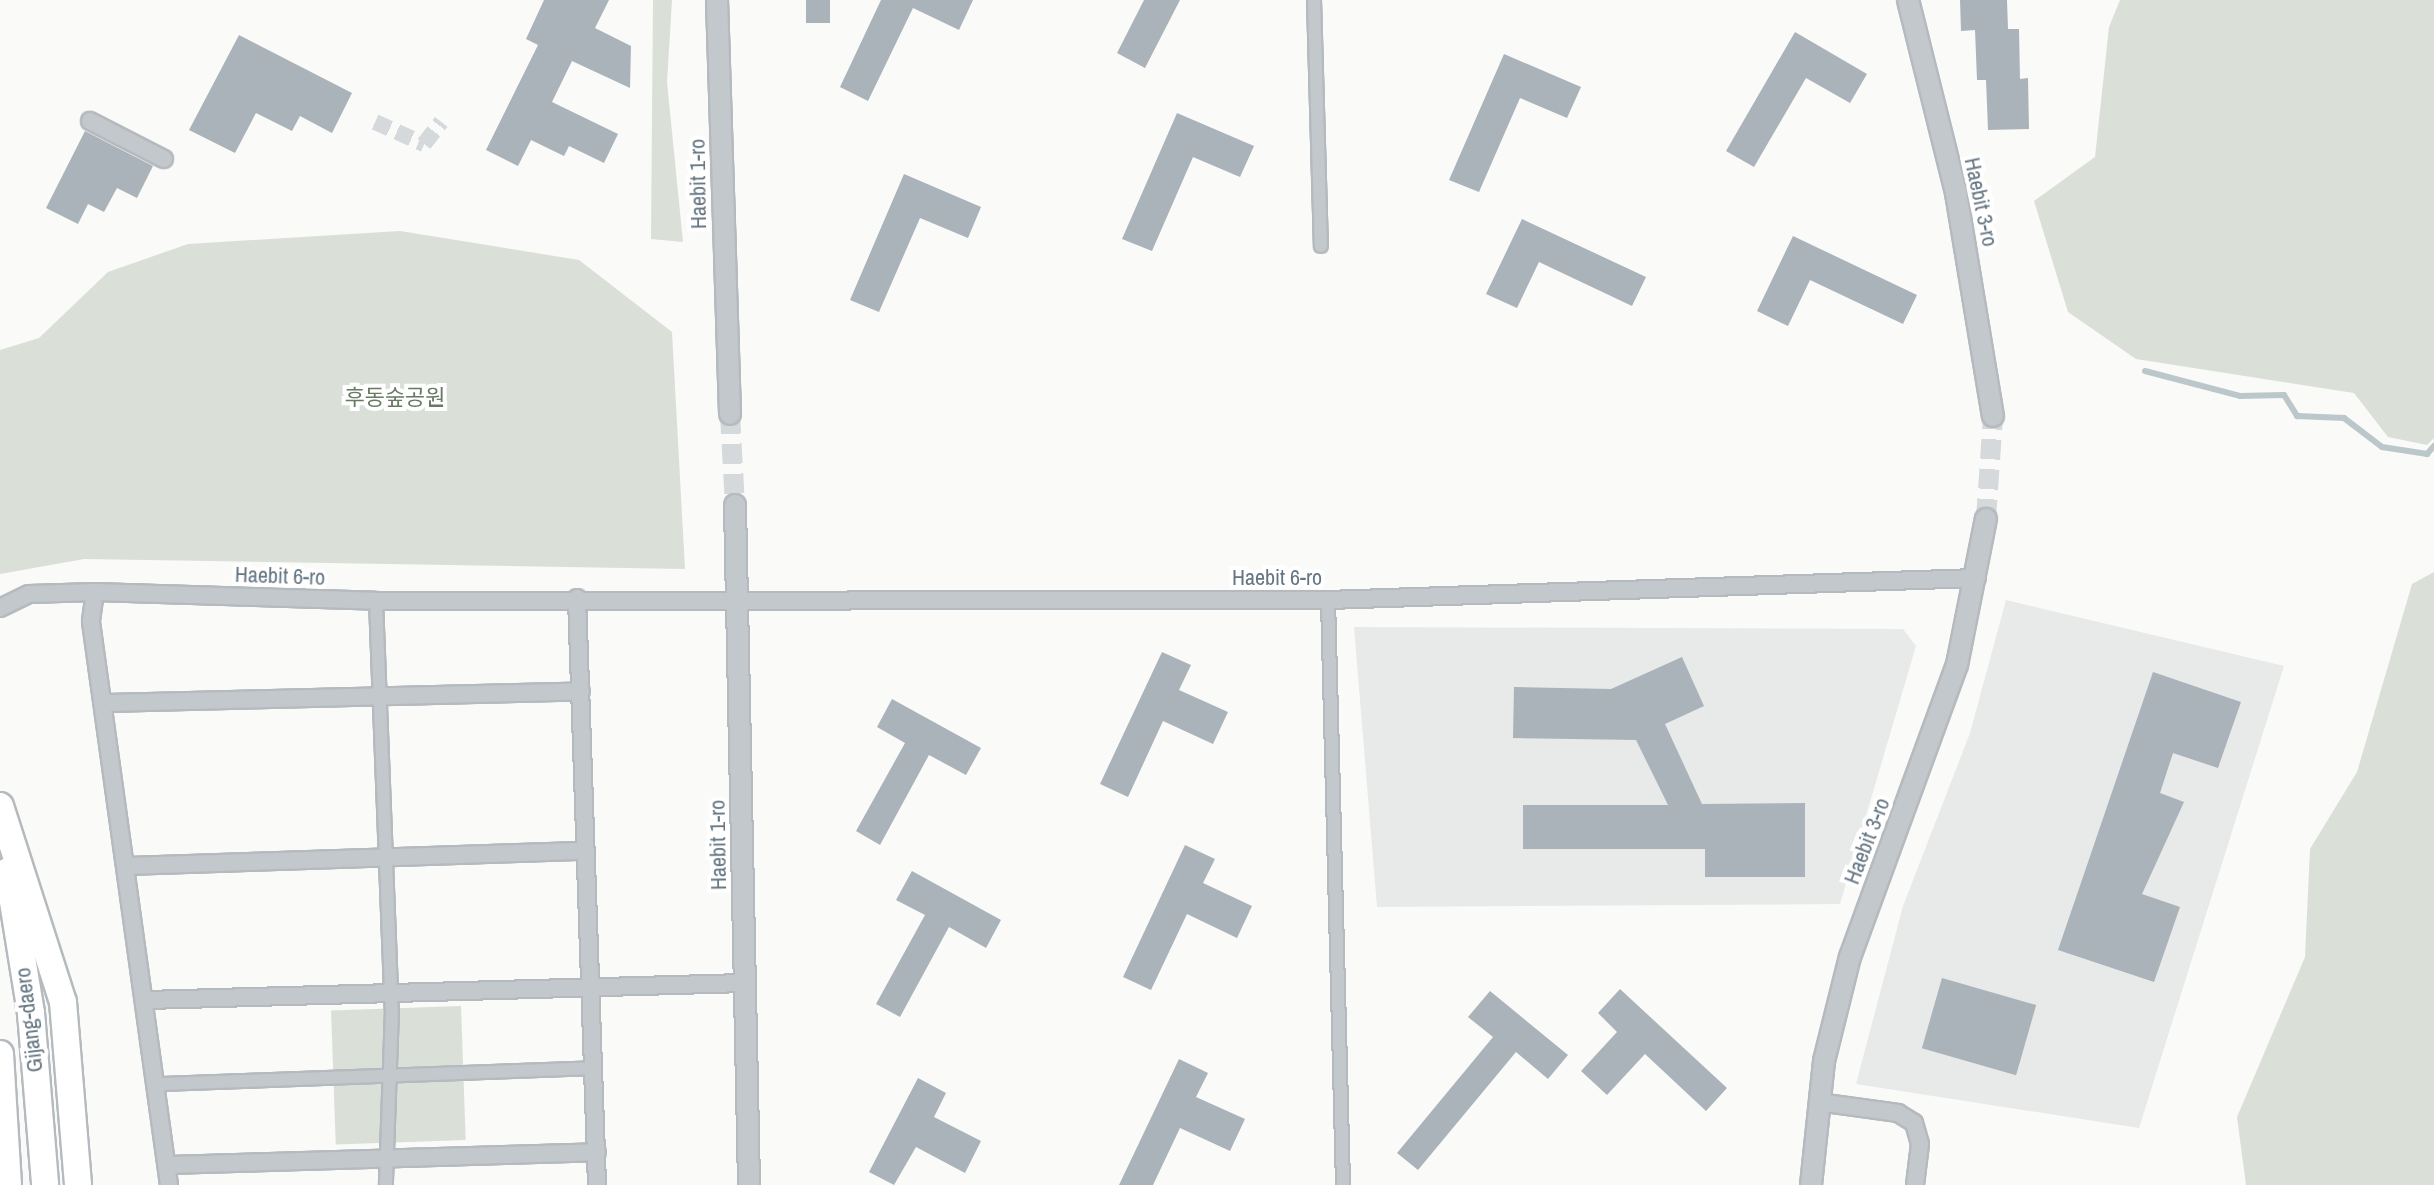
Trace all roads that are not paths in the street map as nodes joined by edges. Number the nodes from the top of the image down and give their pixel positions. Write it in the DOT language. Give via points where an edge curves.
graph roads {
  1 [pos="717,0"];
  2 [pos="1314,0"];
  3 [pos="1908,0"];
  4 [pos="90,121"];
  5 [pos="164,159"];
  6 [pos="1321,246"];
  7 [pos="730,414"];
  8 [pos="1993,416"];
  9 [pos="735,505"];
  10 [pos="1986,519"];
  11 [pos="1977,578"];
  12 [pos="95,592"];
  13 [pos="739,596"];
  14 [pos="577,598"];
  15 [pos="1328,600"];
  16 [pos="376,601"];
  17 [pos="0,608"];
  18 [pos="581,691"];
  19 [pos="384,698"];
  20 [pos="104,703"];
  21 [pos="0,807"];
  22 [pos="585,851"];
  23 [pos="389,858"];
  24 [pos="128,866"];
  25 [pos="744,983"];
  26 [pos="591,985"];
  27 [pos="391,993"];
  28 [pos="147,1000"];
  29 [pos="0,1054"];
  30 [pos="595,1068"];
  31 [pos="161,1084"];
  32 [pos="1818,1102"];
  33 [pos="597,1152"];
  34 [pos="385,1157"];
  35 [pos="168,1165"];
  36 [pos="8,1185"];
  37 [pos="45,1185"];
  38 [pos="78,1185"];
  39 [pos="169,1185"];
  40 [pos="386,1185"];
  41 [pos="597,1185"];
  42 [pos="749,1185"];
  43 [pos="1343,1185"];
  44 [pos="1811,1185"];
  45 [pos="1915,1185"];
  1 -- 7 [label="street, Haebit 1-ro"];
  2 -- 6 [label="street"];
  3 -- 8 [label="street, Haebit 3-ro" via="1956,193"];
  4 -- 5 [label="street"];
  9 -- 13 [label="street, Haebit 1-ro"];
  10 -- 11 [label="street, Haebit 3-ro"];
  11 -- 15 [label="street, Haebit 6-ro"];
  11 -- 32 [label="street, Haebit 3-ro" via="1943,708 1850,957"];
  12 -- 16 [label="street, Haebit 6-ro"];
  12 -- 17 [label="street, Haebit 6-ro" via="29,594"];
  12 -- 20 [label="street" via="91,622"];
  13 -- 14 [label="street, Haebit 6-ro"];
  13 -- 15 [label="street, Haebit 6-ro"];
  13 -- 25 [label="street, Haebit 1-ro"];
  14 -- 16 [label="street, Haebit 6-ro"];
  14 -- 18 [label="street"];
  15 -- 43 [label="street"];
  16 -- 19 [label="street"];
  18 -- 19 [label="street"];
  18 -- 22 [label="street"];
  19 -- 20 [label="street"];
  19 -- 23 [label="street"];
  20 -- 24 [label="street"];
  21 -- 37 [label="main road, Gijang-daero" via="31,1013"];
  21 -- 38 [label="main road" via="63,1002"];
  22 -- 23 [label="street"];
  22 -- 26 [label="street"];
  23 -- 24 [label="street"];
  23 -- 27 [label="street"];
  24 -- 28 [label="street"];
  25 -- 26 [label="street"];
  25 -- 42 [label="street, Haebit 1-ro"];
  26 -- 27 [label="street"];
  26 -- 30 [label="street"];
  27 -- 28 [label="street"];
  27 -- 34 [label="street"];
  28 -- 31 [label="street"];
  29 -- 36 [label="main road, Gijang-daero"];
  30 -- 31 [label="street"];
  30 -- 33 [label="street"];
  31 -- 35 [label="street"];
  32 -- 44 [label="street, Haebit 3-ro"];
  32 -- 45 [label="street" via="1898,1113 1914,1123 1920,1144"];
  33 -- 34 [label="street"];
  33 -- 41 [label="street"];
  34 -- 35 [label="street"];
  34 -- 40 [label="street"];
  35 -- 39 [label="street"];
}
